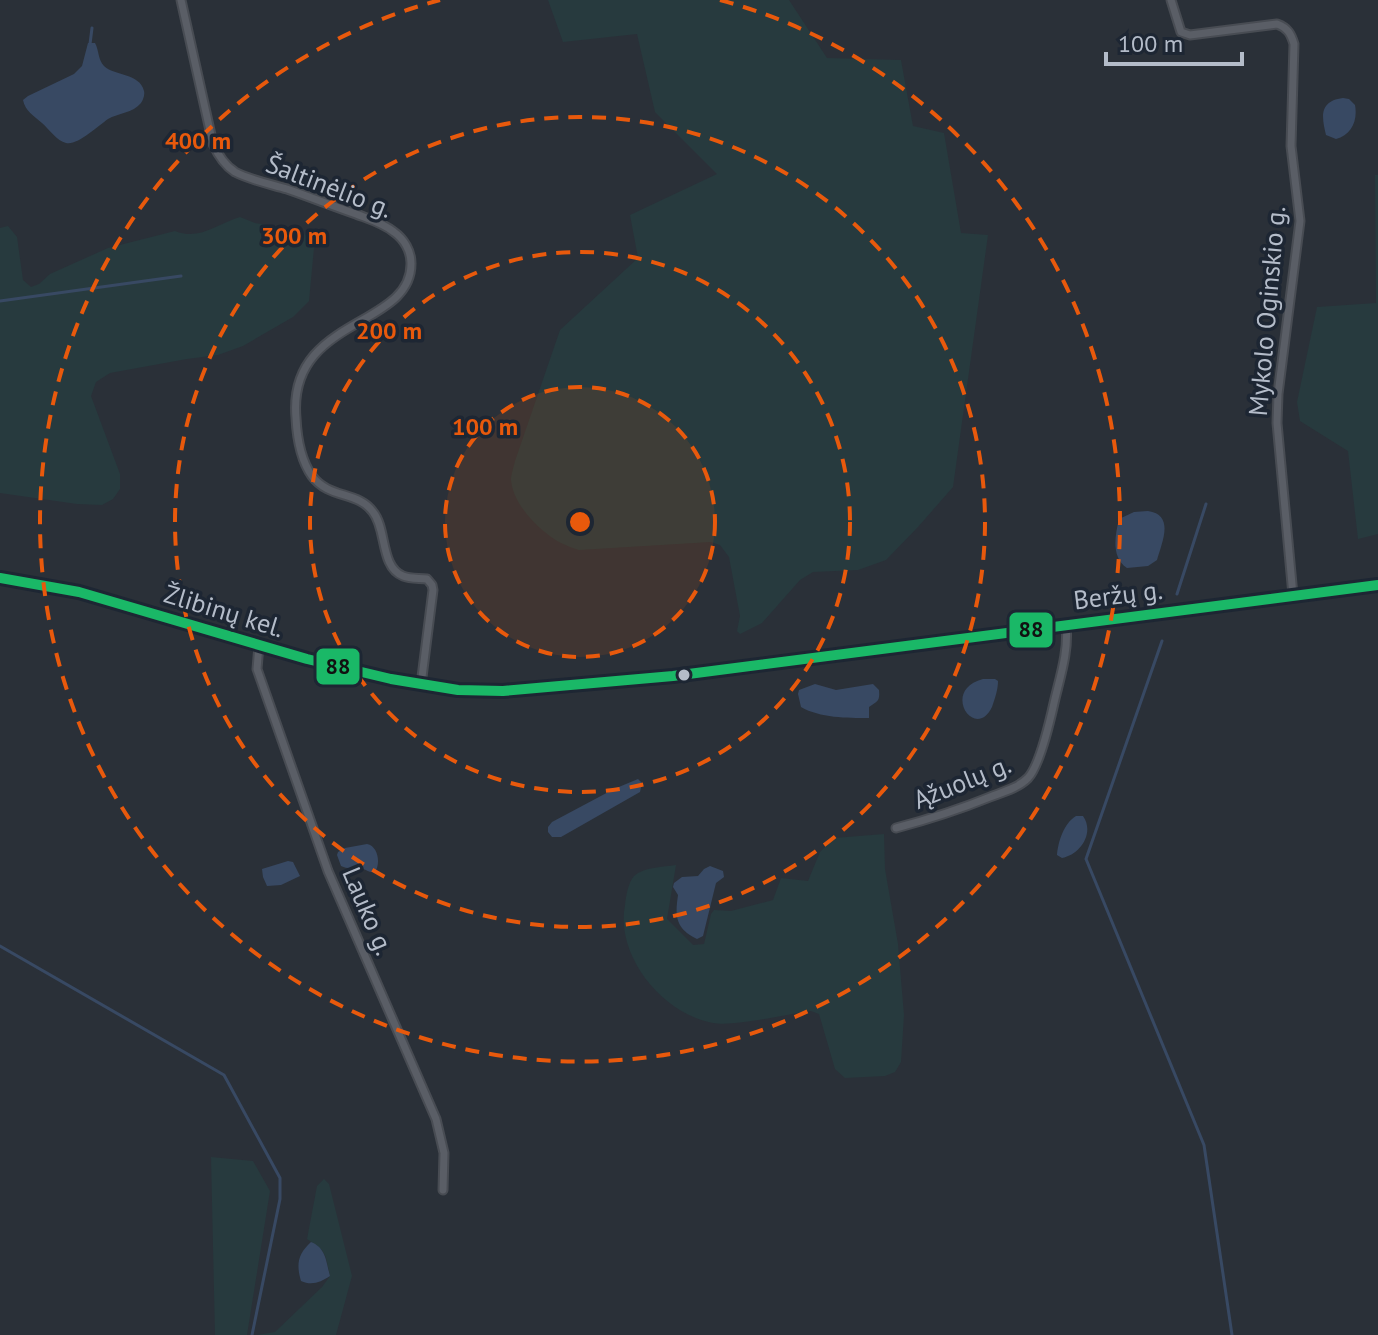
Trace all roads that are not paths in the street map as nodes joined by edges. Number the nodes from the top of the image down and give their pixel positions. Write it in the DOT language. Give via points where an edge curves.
graph roads {
  1 [pos="181,0"];
  2 [pos="1171,0"];
  3 [pos="0,578"];
  4 [pos="1378,585"];
  5 [pos="1293,595"];
  6 [pos="1066,624"];
  7 [pos="259,645"];
  8 [pos="769,663"];
  9 [pos="421,685"];
  10 [pos="896,828"];
  11 [pos="443,1190"];
  1 -- 9 [label="street, Šaltinėlio g." via="208,127 226,166 382,224 409,251 409,276 403,288 310,359 296,390 295,408 301,451 311,475 327,490 367,505 380,523 395,571 432,585"];
  2 -- 5 [label="street, Mykolo Oginskio g." via="1181,32 1277,24 1285,27 1294,44 1291,146 1300,221 1277,423"];
  3 -- 7 [label="main road, Žlibinų kel." via="79,592"];
  4 -- 5 [label="main road, Beržų g."];
  5 -- 6 [label="main road, Beržų g."];
  6 -- 8 [label="main road, Beržų g."];
  6 -- 10 [label="street, Ąžuolų g." via="1049,728 1028,778 945,815"];
  7 -- 9 [label="main road, Žlibinų kel."];
  7 -- 11 [label="street, Lauko g." via="257,669 323,858 436,1119 444,1153"];
  8 -- 9 [label="main road, Žlibinų kel." via="526,690"];
}
